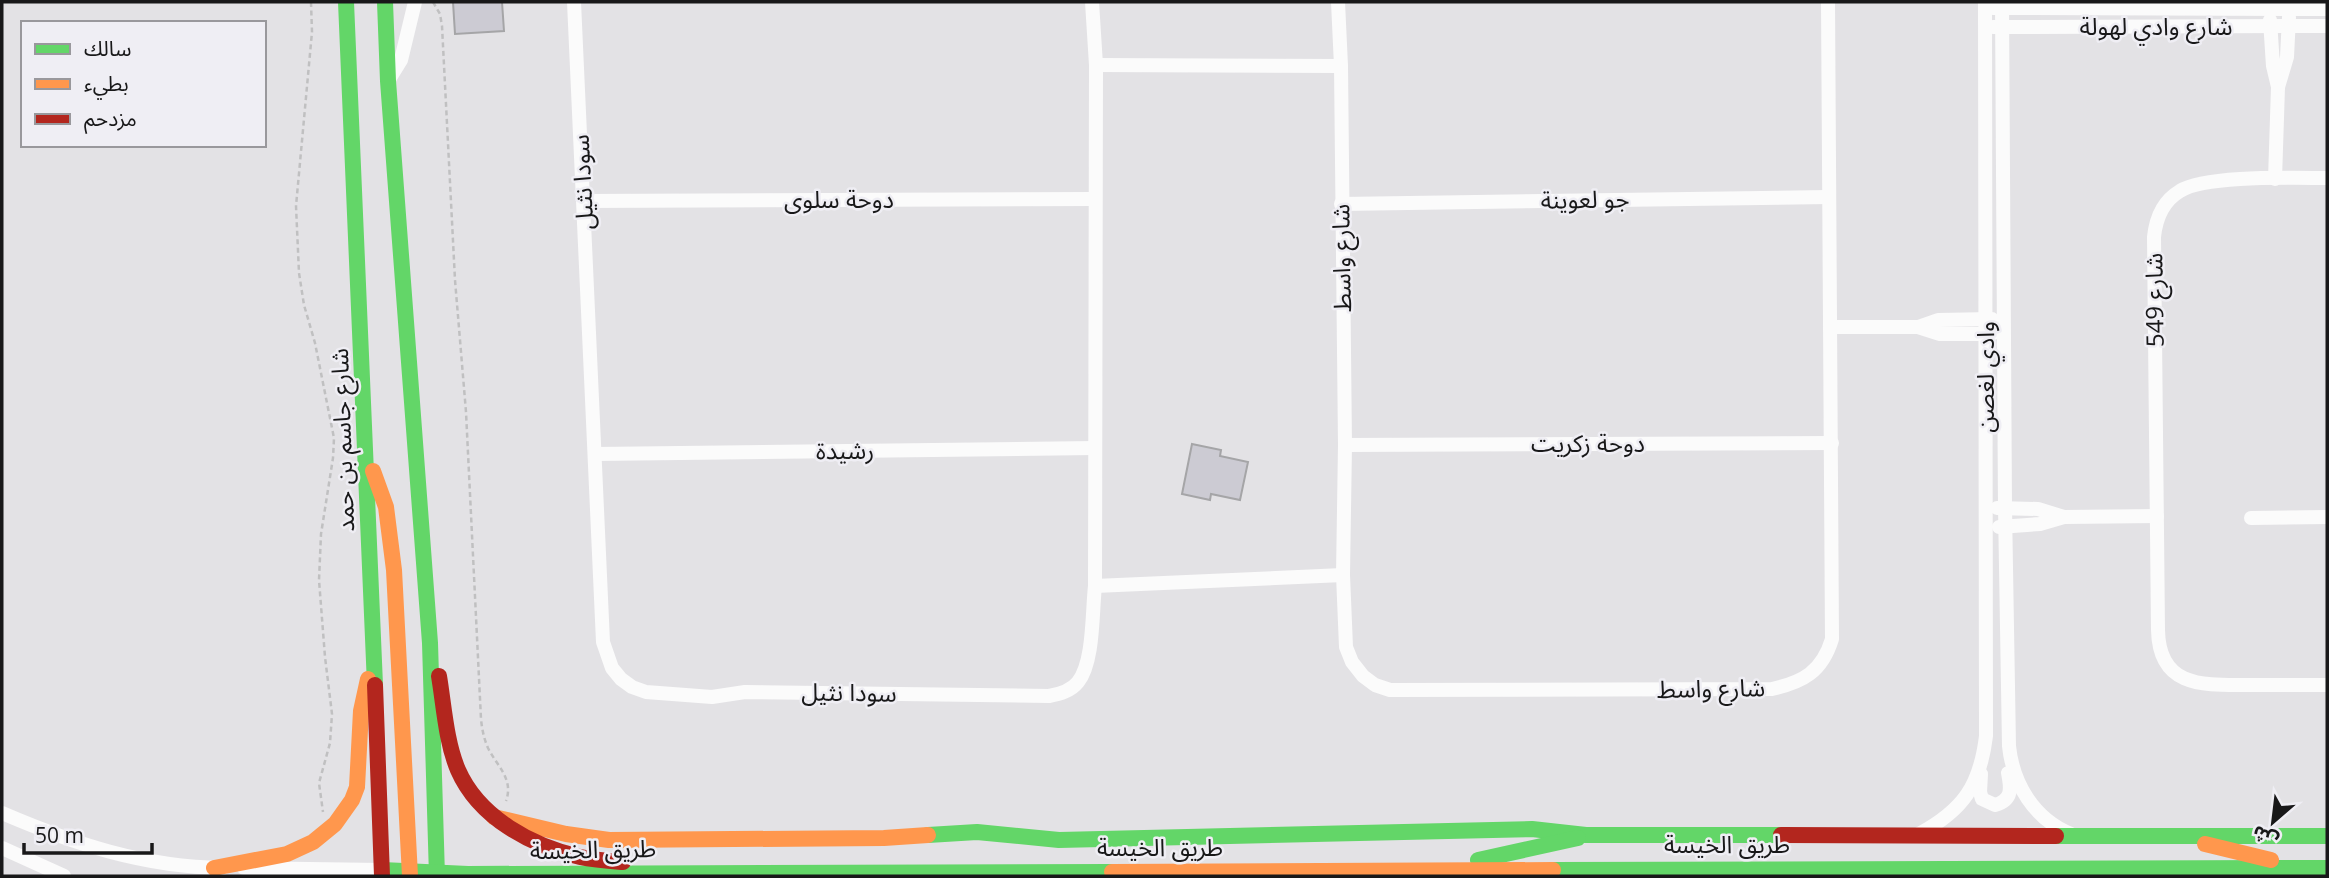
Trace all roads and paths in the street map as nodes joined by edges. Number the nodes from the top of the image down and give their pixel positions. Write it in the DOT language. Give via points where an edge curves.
graph roads {
  1 [pos="311,2"];
  2 [pos="346,2"];
  3 [pos="385,2"];
  4 [pos="415,2"];
  5 [pos="433,2"];
  6 [pos="574,2"];
  7 [pos="1092,2"];
  8 [pos="1338,2"];
  9 [pos="1828,2"];
  10 [pos="1985,5"];
  11 [pos="2002,5"];
  12 [pos="2270,9"];
  13 [pos="2289,9"];
  14 [pos="2327,9"];
  15 [pos="2270,26"];
  16 [pos="2289,26"];
  17 [pos="2327,26"];
  18 [pos="1985,27"];
  19 [pos="2002,27"];
  20 [pos="1096,65"];
  21 [pos="1341,66"];
  22 [pos="388,81"];
  23 [pos="2278,87"];
  24 [pos="2327,178"];
  25 [pos="2275,179"];
  26 [pos="1828,197"];
  27 [pos="1095,199"];
  28 [pos="584,201"];
  29 [pos="1341,204"];
  30 [pos="1986,326"];
  31 [pos="2004,326"];
  32 [pos="1830,327"];
  33 [pos="1832,443"];
  34 [pos="1345,445"];
  35 [pos="1094,447"];
  36 [pos="596,454"];
  37 [pos="367,457"];
  38 [pos="1985,508"];
  39 [pos="2005,508"];
  40 [pos="2157,516"];
  41 [pos="2064,517"];
  42 [pos="2327,517"];
  43 [pos="2251,518"];
  44 [pos="2005,526"];
  45 [pos="1985,527"];
  46 [pos="1343,575"];
  47 [pos="1095,586"];
  48 [pos="430,643"];
  49 [pos="374,658"];
  50 [pos="2327,685"];
  51 [pos="2009,746"];
  52 [pos="1984,752"];
  53 [pos="499,810"];
  54 [pos="2,813"];
  55 [pos="325,817"];
  56 [pos="1586,835"];
  57 [pos="2174,836"];
  58 [pos="2327,836"];
  59 [pos="2079,837"];
  60 [pos="1913,838"];
  61 [pos="2,848"];
  62 [pos="2302,867"];
  63 [pos="214,868"];
  64 [pos="2327,868"];
  65 [pos="1453,869"];
  66 [pos="886,871"];
  67 [pos="654,872"];
  68 [pos="385,874"];
  69 [pos="409,874"];
  70 [pos="437,875"];
  71 [pos="64,876"];
  72 [pos="859,876"];
  1 -- 55 [label="path" via="296,206 304,305 334,438 319,580 332,714 319,783"];
  2 -- 37 [label="main road, شارع جاسم بن حمد"];
  3 -- 22 [label="main road"];
  4 -- 22 [label="street" via="401,60"];
  5 -- 53 [label="path" via="442,26 481,719 489,750 509,789"];
  6 -- 28 [label="street, سودا نثيل"];
  7 -- 20 [label="street, سودا نثيل"];
  8 -- 21 [label="street, شارع واسط"];
  9 -- 26 [label="street, شارع واسط"];
  10 -- 11 [label="street, شارع وادي لهولة"];
  10 -- 18 [label="street, وادي لغصن"];
  11 -- 12 [label="street, شارع وادي لهولة"];
  11 -- 19 [label="street, وادي لغصن"];
  12 -- 13 [label="street, شارع وادي لهولة"];
  12 -- 15 [label="street"];
  13 -- 14 [label="street, شارع وادي لهولة"];
  13 -- 16 [label="street"];
  15 -- 16 [label="street, شارع وادي لهولة"];
  15 -- 19 [label="street, شارع وادي لهولة"];
  15 -- 23 [label="street"];
  16 -- 17 [label="street, شارع وادي لهولة"];
  16 -- 23 [label="street" via="2287,57"];
  18 -- 19 [label="street, شارع وادي لهولة"];
  18 -- 30 [label="street, وادي لغصن"];
  19 -- 31 [label="street, وادي لغصن"];
  20 -- 21 [label="street"];
  20 -- 27 [label="street, سودا نثيل"];
  21 -- 29 [label="street, شارع واسط"];
  22 -- 48 [label="main road"];
  23 -- 25 [label="street"];
  24 -- 25 [label="street, شارع 549"];
  25 -- 40 [label="street, شارع 549" via="2190,186 2168,200 2156,224"];
  26 -- 29 [label="street, جو لعوينة"];
  26 -- 32 [label="street, شارع واسط"];
  27 -- 28 [label="street, دوحة سلوى"];
  27 -- 35 [label="street, سودا نثيل"];
  28 -- 36 [label="street, سودا نثيل"];
  29 -- 34 [label="street, شارع واسط"];
  30 -- 31 [label="street"];
  30 -- 32 [label="street" via="1940,334 1918,327"];
  30 -- 38 [label="street, وادي لغصن"];
  31 -- 39 [label="street, وادي لغصن"];
  32 -- 33 [label="street, شارع واسط"];
  33 -- 34 [label="street, دوحة زكريت"];
  33 -- 46 [label="street, شارع واسط" via="1832,639 1815,670 1793,684 1772,689 1390,690 1375,685 1352,662 1346,647"];
  34 -- 46 [label="street, شارع واسط"];
  35 -- 36 [label="street, رشيدة"];
  35 -- 47 [label="street, سودا نثيل"];
  36 -- 47 [label="street, سودا نثيل" via="603,642 621,679 646,692 712,697 745,692 1059,695 1073,687 1084,671"];
  37 -- 49 [label="main road, شارع جاسم بن حمد"];
  37 -- 69 [label="main road" via="386,507 394,570"];
  38 -- 39 [label="street"];
  38 -- 45 [label="street, وادي لغصن"];
  39 -- 41 [label="street" via="2038,509"];
  39 -- 44 [label="street, وادي لغصن"];
  40 -- 41 [label="street"];
  40 -- 50 [label="street, شارع 549" via="2158,642 2177,674 2200,685"];
  41 -- 44 [label="street"];
  42 -- 43 [label="street"];
  44 -- 45 [label="street"];
  44 -- 51 [label="street, وادي لغصن"];
  45 -- 52 [label="street, وادي لغصن"];
  46 -- 47 [label="street"];
  48 -- 53 [label="main road" via="459,772 475,797"];
  48 -- 70 [label="main road"];
  49 -- 63 [label="main road" via="361,711 357,787 338,821 302,849"];
  49 -- 68 [label="main road, شارع جاسم بن حمد"];
  51 -- 52 [label="street, وادي لغصن" via="2011,792 2008,799 1995,805 1982,799 1980,792"];
  51 -- 59 [label="street, وادي لغصن" via="2014,774 2028,800 2056,826"];
  52 -- 60 [label="street, وادي لغصن" via="1961,804"];
  53 -- 56 [label="main road, طريق الخيسة" via="566,834 609,839 884,838 977,832 1059,840 1532,829"];
  53 -- 67 [label="main road" via="508,828 550,849 632,863"];
  54 -- 63 [label="street, طريق الخيسة" via="97,850"];
  56 -- 60 [label="main road, طريق الخيسة"];
  56 -- 65 [label="main road"];
  57 -- 58 [label="main road, طريق الخيسة"];
  57 -- 59 [label="main road, طريق الخيسة"];
  57 -- 62 [label="main road"];
  59 -- 60 [label="main road, طريق الخيسة"];
  61 -- 71 [label="street"];
  62 -- 64 [label="main road, طريق الخيسة"];
  62 -- 65 [label="main road, طريق الخيسة"];
  63 -- 68 [label="street, طريق الخيسة"];
  65 -- 66 [label="main road, طريق الخيسة"];
  66 -- 67 [label="main road, طريق الخيسة"];
  66 -- 72 [label="main road"];
  67 -- 70 [label="main road, طريق الخيسة"];
  68 -- 69 [label="main road, طريق الخيسة"];
  69 -- 70 [label="main road, طريق الخيسة"];
}
